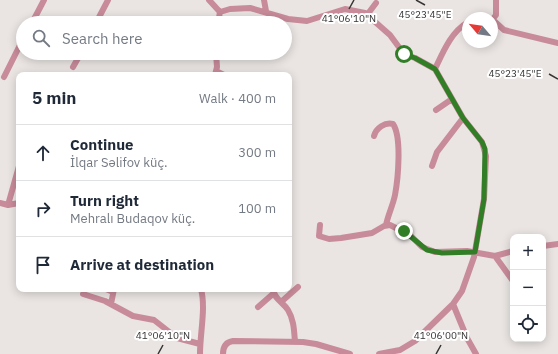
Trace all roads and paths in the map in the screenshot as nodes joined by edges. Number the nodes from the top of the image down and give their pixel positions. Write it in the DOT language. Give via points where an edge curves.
graph roads {
  1 [pos="44,0"];
  2 [pos="108,0"];
  3 [pos="209,0"];
  4 [pos="264,0"];
  5 [pos="496,0"];
  6 [pos="376,3"];
  7 [pos="266,11"];
  8 [pos="220,12"];
  9 [pos="495,12"];
  10 [pos="367,15"];
  11 [pos="36,16"];
  12 [pos="100,16"];
  13 [pos="219,16"];
  14 [pos="280,16"];
  15 [pos="292,19"];
  16 [pos="498,25"];
  17 [pos="462,26"];
  18 [pos="558,43"];
  19 [pos="16,53"];
  20 [pos="76,60"];
  21 [pos="216,60"];
  22 [pos="73,67"];
  23 [pos="435,69"];
  24 [pos="216,72"];
  25 [pos="4,77"];
  26 [pos="452,99"];
  27 [pos="436,110"];
  28 [pos="463,118"];
  29 [pos="374,136"];
  30 [pos="432,166"];
  31 [pos="16,176"];
  32 [pos="0,203"];
  33 [pos="16,203"];
  34 [pos="8,204"];
  35 [pos="320,225"];
  36 [pos="386,225"];
  37 [pos="558,244"];
  38 [pos="546,246"];
  39 [pos="475,252"];
  40 [pos="510,252"];
  41 [pos="495,256"];
  42 [pos="510,278"];
  43 [pos="298,287"];
  44 [pos="114,292"];
  45 [pos="202,292"];
  46 [pos="273,292"];
  47 [pos="275,292"];
  48 [pos="82,294"];
  49 [pos="281,302"];
  50 [pos="111,304"];
  51 [pos="453,304"];
  52 [pos="258,307"];
  53 [pos="295,342"];
  54 [pos="200,344"];
  55 [pos="200,354"];
  56 [pos="223,354"];
  57 [pos="350,354"];
  58 [pos="379,354"];
  59 [pos="476,354"];
  1 -- 11 [label="street"];
  2 -- 12 [label="street"];
  3 -- 8 [label="street"];
  4 -- 7 [label="street"];
  5 -- 9 [label="street"];
  6 -- 10 [label="street"];
  7 -- 8 [label="street" via="240,8"];
  7 -- 14 [label="street"];
  8 -- 13 [label="street"];
  10 -- 15 [label="street" via="361,11 345,9 308,21"];
  10 -- 23 [label="street" via="390,34 404,54"];
  16 -- 18 [label="street" via="504,30"];
  17 -- 23 [label="street" via="456,31"];
  19 -- 25 [label="street"];
  20 -- 22 [label="street"];
  21 -- 24 [label="street"];
  23 -- 26 [label="street"];
  26 -- 27 [label="street"];
  26 -- 28 [label="street"];
  28 -- 30 [label="street" via="437,152"];
  28 -- 39 [label="street" via="482,142 486,156 484,199"];
  29 -- 36 [label="street" via="377,129 387,123 395,126 398,174 395,196"];
  31 -- 34 [label="street"];
  32 -- 34 [label="street"];
  33 -- 34 [label="street"];
  35 -- 36 [label="street" via="320,236 329,239 363,235"];
  36 -- 39 [label="street" via="410,235 427,250 442,253"];
  37 -- 38 [label="street"];
  39 -- 41 [label="street"];
  39 -- 51 [label="street" via="462,291"];
  40 -- 41 [label="street"];
  41 -- 42 [label="street"];
  43 -- 49 [label="street"];
  44 -- 50 [label="street"];
  45 -- 54 [label="street" via="204,306"];
  46 -- 52 [label="street"];
  47 -- 49 [label="street"];
  48 -- 50 [label="street"];
  49 -- 53 [label="street" via="292,318"];
  50 -- 54 [label="street" via="133,316 154,320 182,340"];
  51 -- 58 [label="street" via="409,346"];
  51 -- 59 [label="street"];
  53 -- 56 [label="street" via="233,341 225,345"];
  53 -- 57 [label="street" via="316,344"];
  54 -- 55 [label="street"];
}
